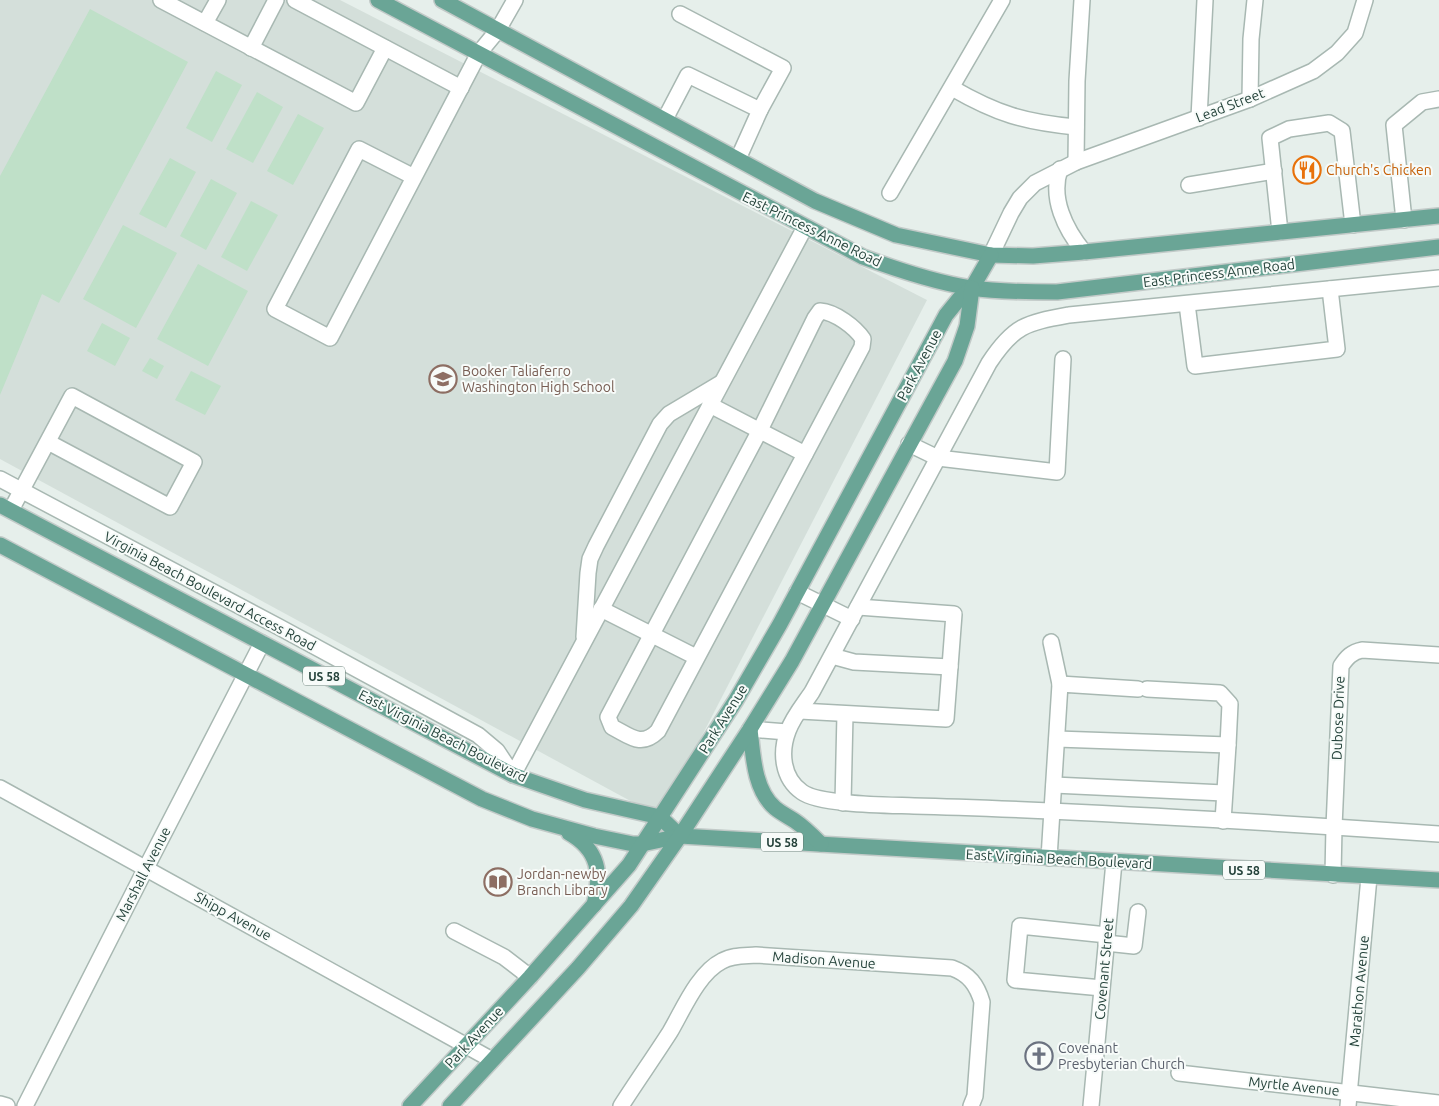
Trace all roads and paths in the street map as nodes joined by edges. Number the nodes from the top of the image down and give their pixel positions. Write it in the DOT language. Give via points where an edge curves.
graph roads {
  1 [pos="161,0"];
  2 [pos="218,0"];
  3 [pos="276,0"];
  4 [pos="295,0"];
  5 [pos="378,0"];
  6 [pos="442,0"];
  7 [pos="515,0"];
  8 [pos="1002,0"];
  9 [pos="1082,0"];
  10 [pos="1205,0"];
  11 [pos="1255,0"];
  12 [pos="1365,0"];
  13 [pos="680,14"];
  14 [pos="205,23"];
  15 [pos="498,30"];
  16 [pos="251,48"];
  17 [pos="386,48"];
  18 [pos="480,53"];
  19 [pos="461,88"];
  20 [pos="952,88"];
  21 [pos="1250,99"];
  22 [pos="1439,99"];
  23 [pos="760,110"];
  24 [pos="1199,118"];
  25 [pos="664,119"];
  26 [pos="1076,127"];
  27 [pos="738,159"];
  28 [pos="1076,162"];
  29 [pos="1060,169"];
  30 [pos="1274,171"];
  31 [pos="414,178"];
  32 [pos="1189,185"];
  33 [pos="890,193"];
  34 [pos="1439,216"];
  35 [pos="1404,220"];
  36 [pos="1353,225"];
  37 [pos="805,227"];
  38 [pos="1280,232"];
  39 [pos="1439,247"];
  40 [pos="1084,252"];
  41 [pos="991,255"];
  42 [pos="1439,278"];
  43 [pos="972,288"];
  44 [pos="1330,289"];
  45 [pos="1187,304"];
  46 [pos="1063,359"];
  47 [pos="722,382"];
  48 [pos="710,405"];
  49 [pos="760,430"];
  50 [pos="48,442"];
  51 [pos="909,444"];
  52 [pos="805,454"];
  53 [pos="938,458"];
  54 [pos="0,479"];
  55 [pos="22,490"];
  56 [pos="4,509"];
  57 [pos="0,545"];
  58 [pos="797,592"];
  59 [pos="822,605"];
  60 [pos="601,609"];
  61 [pos="855,613"];
  62 [pos="651,634"];
  63 [pos="1051,642"];
  64 [pos="262,643"];
  65 [pos="583,643"];
  66 [pos="1439,655"];
  67 [pos="832,656"];
  68 [pos="696,657"];
  69 [pos="950,667"];
  70 [pos="246,675"];
  71 [pos="1060,684"];
  72 [pos="800,711"];
  73 [pos="845,714"];
  74 [pos="750,729"];
  75 [pos="788,732"];
  76 [pos="1057,739"];
  77 [pos="1228,745"];
  78 [pos="513,775"];
  79 [pos="1054,785"];
  80 [pos="0,788"];
  81 [pos="1224,793"];
  82 [pos="843,803"];
  83 [pos="1053,811"];
  84 [pos="660,817"];
  85 [pos="1223,821"];
  86 [pos="554,826"];
  87 [pos="1334,827"];
  88 [pos="1439,834"];
  89 [pos="680,836"];
  90 [pos="642,844"];
  91 [pos="821,844"];
  92 [pos="1049,858"];
  93 [pos="1114,862"];
  94 [pos="146,868"];
  95 [pos="1334,875"];
  96 [pos="1369,877"];
  97 [pos="1439,880"];
  98 [pos="593,906"];
  99 [pos="1138,912"];
  100 [pos="454,931"];
  101 [pos="1107,939"];
  102 [pos="530,977"];
  103 [pos="1102,988"];
  104 [pos="466,1046"];
  105 [pos="492,1060"];
  106 [pos="1179,1073"];
  107 [pos="1348,1099"];
  108 [pos="1439,1103"];
  109 [pos="0,1104"];
  110 [pos="6,1106"];
  111 [pos="25,1106"];
  112 [pos="410,1106"];
  113 [pos="450,1106"];
  114 [pos="621,1106"];
  115 [pos="971,1106"];
  116 [pos="1092,1106"];
  1 -- 14 [label="street"];
  2 -- 14 [label="street"];
  3 -- 16 [label="street"];
  4 -- 17 [label="street"];
  5 -- 18 [label="main road, East Princess Anne Road"];
  6 -- 15 [label="main road, East Princess Anne Road"];
  7 -- 15 [label="street"];
  8 -- 20 [label="street"];
  9 -- 26 [label="street"];
  10 -- 24 [label="street"];
  11 -- 21 [label="street"];
  12 -- 21 [label="street, Lead Street" via="1355,33 1337,54 1313,71"];
  13 -- 23 [label="street" via="783,68"];
  14 -- 16 [label="street"];
  15 -- 18 [label="street"];
  15 -- 25 [label="main road, East Princess Anne Road"];
  16 -- 17 [label="street" via="356,103"];
  17 -- 19 [label="street"];
  18 -- 19 [label="street"];
  18 -- 37 [label="main road, East Princess Anne Road"];
  19 -- 31 [label="street"];
  20 -- 26 [label="street" via="1010,116 1041,124"];
  20 -- 33 [label="street"];
  21 -- 24 [label="street, Lead Street"];
  22 -- 35 [label="street" via="1422,102 1394,125"];
  23 -- 25 [label="street" via="688,75"];
  23 -- 27 [label="street"];
  24 -- 28 [label="street, Lead Street"];
  25 -- 27 [label="main road, East Princess Anne Road"];
  26 -- 28 [label="street"];
  27 -- 41 [label="main road, East Princess Anne Road" via="815,200 896,235"];
  28 -- 29 [label="street, Lead Street"];
  29 -- 40 [label="street" via="1057,179 1061,213 1072,238"];
  29 -- 41 [label="street, Lead Street" via="1035,183 1020,198"];
  30 -- 32 [label="street"];
  30 -- 36 [label="street" via="1270,138 1289,129 1329,123 1342,131"];
  30 -- 38 [label="street"];
  31 -- 31 [label="street" via="330,338 275,309 359,149"];
  34 -- 35 [label="main road, East Princess Anne Road"];
  35 -- 36 [label="main road, East Princess Anne Road"];
  36 -- 38 [label="main road, East Princess Anne Road"];
  37 -- 43 [label="main road, East Princess Anne Road" via="863,257 898,270"];
  37 -- 47 [label="street"];
  38 -- 40 [label="main road, East Princess Anne Road"];
  39 -- 43 [label="main road, East Princess Anne Road" via="1057,292"];
  40 -- 41 [label="main road, East Princess Anne Road"];
  41 -- 43 [label="main road, Park Avenue"];
  42 -- 44 [label="street"];
  43 -- 51 [label="main road, Park Avenue" via="970,315 962,344"];
  43 -- 58 [label="main road, Park Avenue" via="946,315"];
  44 -- 45 [label="street"];
  44 -- 45 [label="street" via="1338,349 1195,366"];
  45 -- 53 [label="street" via="1036,321 1018,330 1003,342 989,363"];
  46 -- 53 [label="street" via="1056,472"];
  47 -- 48 [label="street"];
  47 -- 65 [label="street" via="669,414 655,433 590,559"];
  48 -- 49 [label="street"];
  48 -- 60 [label="street"];
  49 -- 52 [label="street"];
  49 -- 52 [label="street" via="814,318 820,311 828,312 858,332 863,339 862,347"];
  49 -- 62 [label="street"];
  50 -- 50 [label="street" via="170,507 194,462 72,396"];
  50 -- 55 [label="street"];
  51 -- 53 [label="street"];
  51 -- 59 [label="main road, Park Avenue"];
  52 -- 68 [label="street"];
  53 -- 61 [label="street"];
  54 -- 55 [label="street, Virginia Beach Boulevard Access Road"];
  55 -- 56 [label="street"];
  55 -- 78 [label="street, Virginia Beach Boulevard Access Road" via="478,735 497,751"];
  56 -- 64 [label="main road, East Virginia Beach Boulevard / US 58"];
  57 -- 70 [label="main road, East Virginia Beach Boulevard / US 58"];
  58 -- 59 [label="street"];
  58 -- 84 [label="main road, Park Avenue" via="736,700"];
  59 -- 61 [label="street"];
  59 -- 74 [label="main road, Park Avenue"];
  60 -- 62 [label="street"];
  60 -- 65 [label="street"];
  61 -- 67 [label="street"];
  61 -- 69 [label="street" via="954,614"];
  62 -- 68 [label="street"];
  62 -- 68 [label="street" via="608,717 612,727 639,740 651,739"];
  63 -- 71 [label="street"];
  64 -- 70 [label="street, Marshall Avenue"];
  64 -- 78 [label="main road, East Virginia Beach Boulevard / US 58"];
  65 -- 78 [label="street"];
  66 -- 87 [label="street, Dubose Drive" via="1362,650 1354,651 1341,666"];
  67 -- 69 [label="street" via="854,662"];
  67 -- 72 [label="street"];
  69 -- 73 [label="street" via="946,720"];
  70 -- 86 [label="main road, East Virginia Beach Boulevard / US 58" via="482,799"];
  70 -- 94 [label="street, Marshall Avenue"];
  71 -- 76 [label="street"];
  71 -- 77 [label="street" via="1220,693 1230,704"];
  72 -- 73 [label="street"];
  72 -- 75 [label="street"];
  73 -- 82 [label="street"];
  74 -- 75 [label="street"];
  74 -- 89 [label="main road, Park Avenue"];
  74 -- 91 [label="main road" via="760,787 765,796 775,808 797,822"];
  75 -- 82 [label="street" via="784,763 793,784 803,793"];
  76 -- 77 [label="street"];
  76 -- 79 [label="street"];
  77 -- 81 [label="street"];
  78 -- 84 [label="main road, East Virginia Beach Boulevard / US 58" via="585,800"];
  79 -- 81 [label="street"];
  79 -- 83 [label="street"];
  80 -- 94 [label="street, Shipp Avenue"];
  81 -- 85 [label="street"];
  82 -- 83 [label="street"];
  83 -- 85 [label="street"];
  83 -- 92 [label="street"];
  84 -- 89 [label="main road"];
  84 -- 90 [label="main road, Park Avenue"];
  85 -- 87 [label="street"];
  86 -- 90 [label="main road, East Virginia Beach Boulevard / US 58"];
  86 -- 98 [label="main road" via="579,839 590,850 598,880"];
  87 -- 88 [label="street"];
  87 -- 95 [label="street, Dubose Drive"];
  89 -- 90 [label="main road, East Virginia Beach Boulevard / US 58"];
  89 -- 91 [label="main road, East Virginia Beach Boulevard / US 58"];
  89 -- 105 [label="main road, Park Avenue" via="631,906"];
  90 -- 98 [label="main road, Park Avenue" via="629,865"];
  91 -- 92 [label="main road, East Virginia Beach Boulevard / US 58"];
  92 -- 93 [label="main road, East Virginia Beach Boulevard / US 58"];
  93 -- 95 [label="main road, East Virginia Beach Boulevard / US 58"];
  93 -- 101 [label="street, Covenant Street"];
  94 -- 104 [label="street, Shipp Avenue"];
  94 -- 111 [label="street, Marshall Avenue"];
  95 -- 96 [label="main road, East Virginia Beach Boulevard / US 58"];
  96 -- 97 [label="main road, East Virginia Beach Boulevard / US 58"];
  96 -- 107 [label="street, Marathon Avenue"];
  98 -- 102 [label="main road, Park Avenue"];
  99 -- 101 [label="street" via="1134,946"];
  100 -- 102 [label="street" via="504,957"];
  101 -- 103 [label="street, Covenant Street"];
  101 -- 103 [label="street" via="1020,926 1015,980"];
  102 -- 104 [label="main road, Park Avenue"];
  103 -- 116 [label="street, Covenant Street"];
  104 -- 105 [label="street, Shipp Avenue"];
  104 -- 112 [label="main road, Park Avenue"];
  105 -- 113 [label="main road, Park Avenue"];
  106 -- 107 [label="street, Myrtle Avenue"];
  107 -- 108 [label="street, Myrtle Avenue"];
  109 -- 110 [label="street"];
  114 -- 115 [label="street, Madison Avenue" via="702,979 722,961 734,956 756,955 952,968 972,980 982,1002 975,1096"];
}
